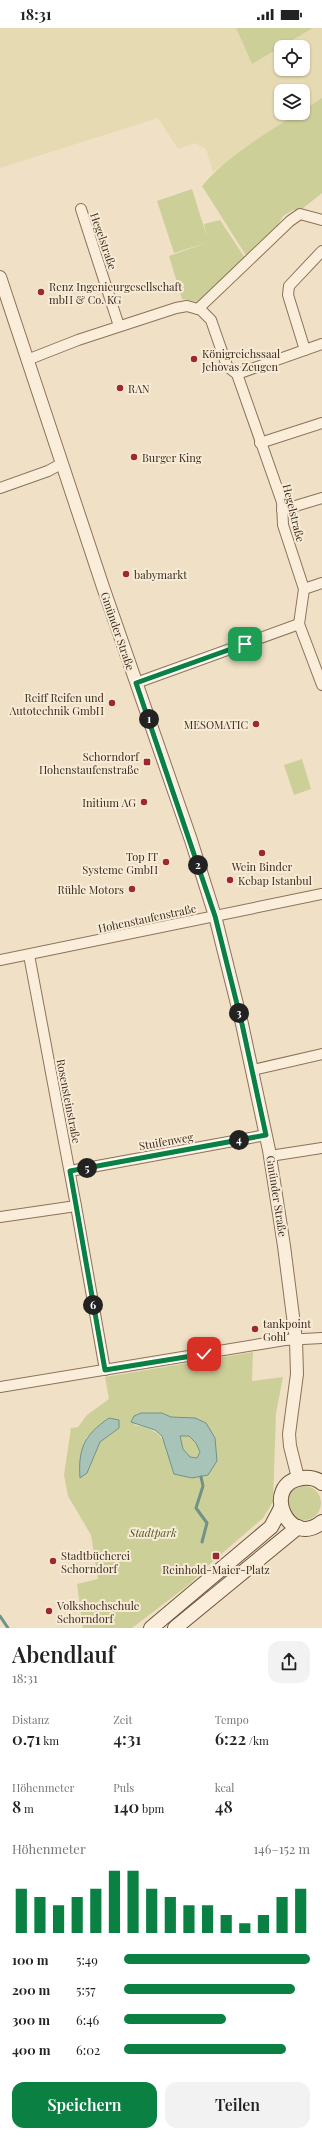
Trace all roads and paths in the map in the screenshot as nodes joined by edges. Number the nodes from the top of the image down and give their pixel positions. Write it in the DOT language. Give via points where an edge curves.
graph roads {
  1 [pos="81,209"];
  2 [pos="322,220"];
  3 [pos="322,251"];
  4 [pos="0,277"];
  5 [pos="198,309"];
  6 [pos="119,326"];
  7 [pos="322,344"];
  8 [pos="306,350"];
  9 [pos="27,360"];
  10 [pos="237,374"];
  11 [pos="322,423"];
  12 [pos="260,443"];
  13 [pos="62,464"];
  14 [pos="0,488"];
  15 [pos="322,498"];
  16 [pos="282,510"];
  17 [pos="322,583"];
  18 [pos="304,590"];
  19 [pos="300,624"];
  20 [pos="136,683"];
  21 [pos="322,685"];
  22 [pos="322,894"];
  23 [pos="215,916"];
  24 [pos="29,955"];
  25 [pos="0,960"];
  26 [pos="322,1054"];
  27 [pos="253,1070"];
  28 [pos="266,1135"];
  29 [pos="322,1148"];
  30 [pos="270,1156"];
  31 [pos="70,1171"];
  32 [pos="76,1206"];
  33 [pos="0,1217"];
  34 [pos="322,1338"];
  35 [pos="296,1340"];
  36 [pos="105,1370"];
  37 [pos="0,1387"];
  38 [pos="298,1478"];
  39 [pos="322,1483"];
  40 [pos="281,1508"];
  41 [pos="322,1522"];
  42 [pos="298,1527"];
  43 [pos="151,1628"];
  44 [pos="175,1628"];
  1 -- 6 [label="street, Hegelstraße"];
  2 -- 5 [label="street" via="300,214 290,221"];
  3 -- 8 [label="street" via="288,290"];
  4 -- 9 [label="street, Gmünder Straße"];
  5 -- 6 [label="street" via="187,306 176,308"];
  5 -- 10 [label="street, Hegelstraße" via="211,320 227,366"];
  6 -- 9 [label="street"];
  7 -- 8 [label="street"];
  8 -- 10 [label="street"];
  9 -- 13 [label="street, Gmünder Straße"];
  10 -- 12 [label="street, Hegelstraße"];
  11 -- 12 [label="street"];
  12 -- 16 [label="street, Hegelstraße" via="282,502"];
  13 -- 14 [label="street"];
  13 -- 20 [label="street, Gmünder Straße"];
  15 -- 16 [label="street"];
  16 -- 18 [label="street, Hegelstraße" via="283,525"];
  17 -- 18 [label="street"];
  18 -- 19 [label="street, Hegelstraße"];
  19 -- 20 [label="street"];
  19 -- 21 [label="street"];
  20 -- 23 [label="street, Gmünder Straße"];
  22 -- 23 [label="street, Hohenstaufenstraße"];
  23 -- 24 [label="street, Hohenstaufenstraße"];
  23 -- 27 [label="street, Gmünder Straße"];
  24 -- 25 [label="street, Hohenstaufenstraße"];
  24 -- 31 [label="street, Rosensteinstraße"];
  26 -- 27 [label="street"];
  27 -- 28 [label="street, Gmünder Straße"];
  28 -- 30 [label="street, Gmünder Straße"];
  28 -- 31 [label="street, Stuifenweg"];
  29 -- 30 [label="street"];
  30 -- 35 [label="street, Gmünder Straße"];
  31 -- 32 [label="street, Rosensteinstraße"];
  32 -- 33 [label="street"];
  32 -- 36 [label="street, Rosensteinstraße"];
  34 -- 35 [label="street"];
  35 -- 36 [label="street"];
  35 -- 38 [label="street, Gmünder Straße" via="297,1374 289,1434 292,1459"];
  36 -- 37 [label="street"];
  38 -- 39 [label="main road" via="313,1478"];
  38 -- 40 [label="main road" via="282,1493"];
  40 -- 42 [label="main road" via="287,1520"];
  40 -- 43 [label="main road" via="271,1527"];
  41 -- 42 [label="main road" via="314,1527"];
  42 -- 44 [label="main road"];
}
